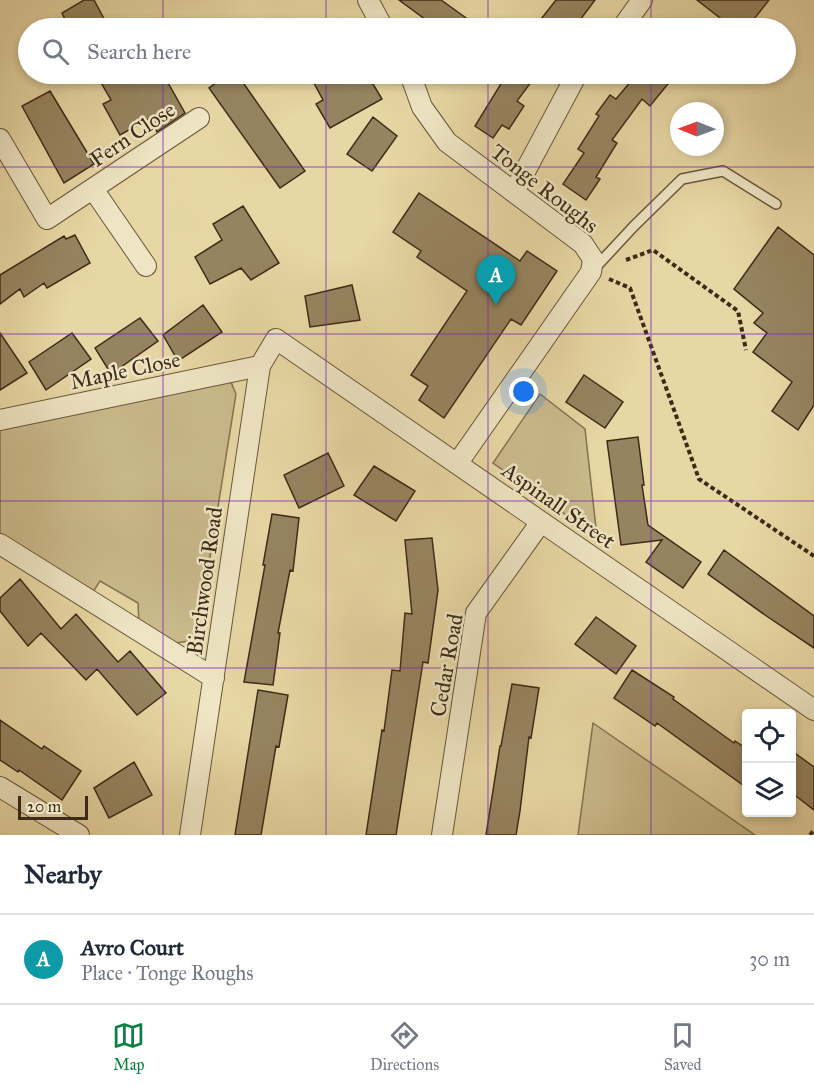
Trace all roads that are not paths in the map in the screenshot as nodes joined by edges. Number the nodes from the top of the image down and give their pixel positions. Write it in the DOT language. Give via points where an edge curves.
graph roads {
  1 [pos="368,0"];
  2 [pos="642,0"];
  3 [pos="378,18"];
  4 [pos="629,18"];
  5 [pos="414,84"];
  6 [pos="572,84"];
  7 [pos="199,118"];
  8 [pos="0,139"];
  9 [pos="93,189"];
  10 [pos="514,192"];
  11 [pos="776,204"];
  12 [pos="146,266"];
  13 [pos="591,273"];
  14 [pos="276,339"];
  15 [pos="260,366"];
  16 [pos="0,420"];
  17 [pos="457,464"];
  18 [pos="541,522"];
  19 [pos="0,544"];
  20 [pos="214,678"];
  21 [pos="814,710"];
  22 [pos="0,787"];
  23 [pos="79,835"];
  24 [pos="190,835"];
  25 [pos="442,835"];
  1 -- 3 [label="street"];
  2 -- 4 [label="street"];
  5 -- 10 [label="street, Tonge Roughs" via="422,107 447,142"];
  6 -- 10 [label="street"];
  7 -- 9 [label="street, Fern Close"];
  8 -- 9 [label="street, Fern Close" via="47,219"];
  9 -- 12 [label="street, Fern Close"];
  10 -- 13 [label="street, Tonge Roughs" via="583,244 593,259"];
  11 -- 13 [label="lane" via="723,171 682,179"];
  13 -- 17 [label="street"];
  14 -- 15 [label="street, Birchwood Road"];
  14 -- 17 [label="street, Aspinall Street"];
  15 -- 16 [label="street, Maple Close"];
  15 -- 20 [label="street, Birchwood Road"];
  17 -- 18 [label="street, Aspinall Street"];
  18 -- 21 [label="street, Aspinall Street"];
  18 -- 25 [label="street, Cedar Road" via="476,613"];
  19 -- 20 [label="street"];
  20 -- 24 [label="street, Birchwood Road"];
  22 -- 23 [label="street"];
}
